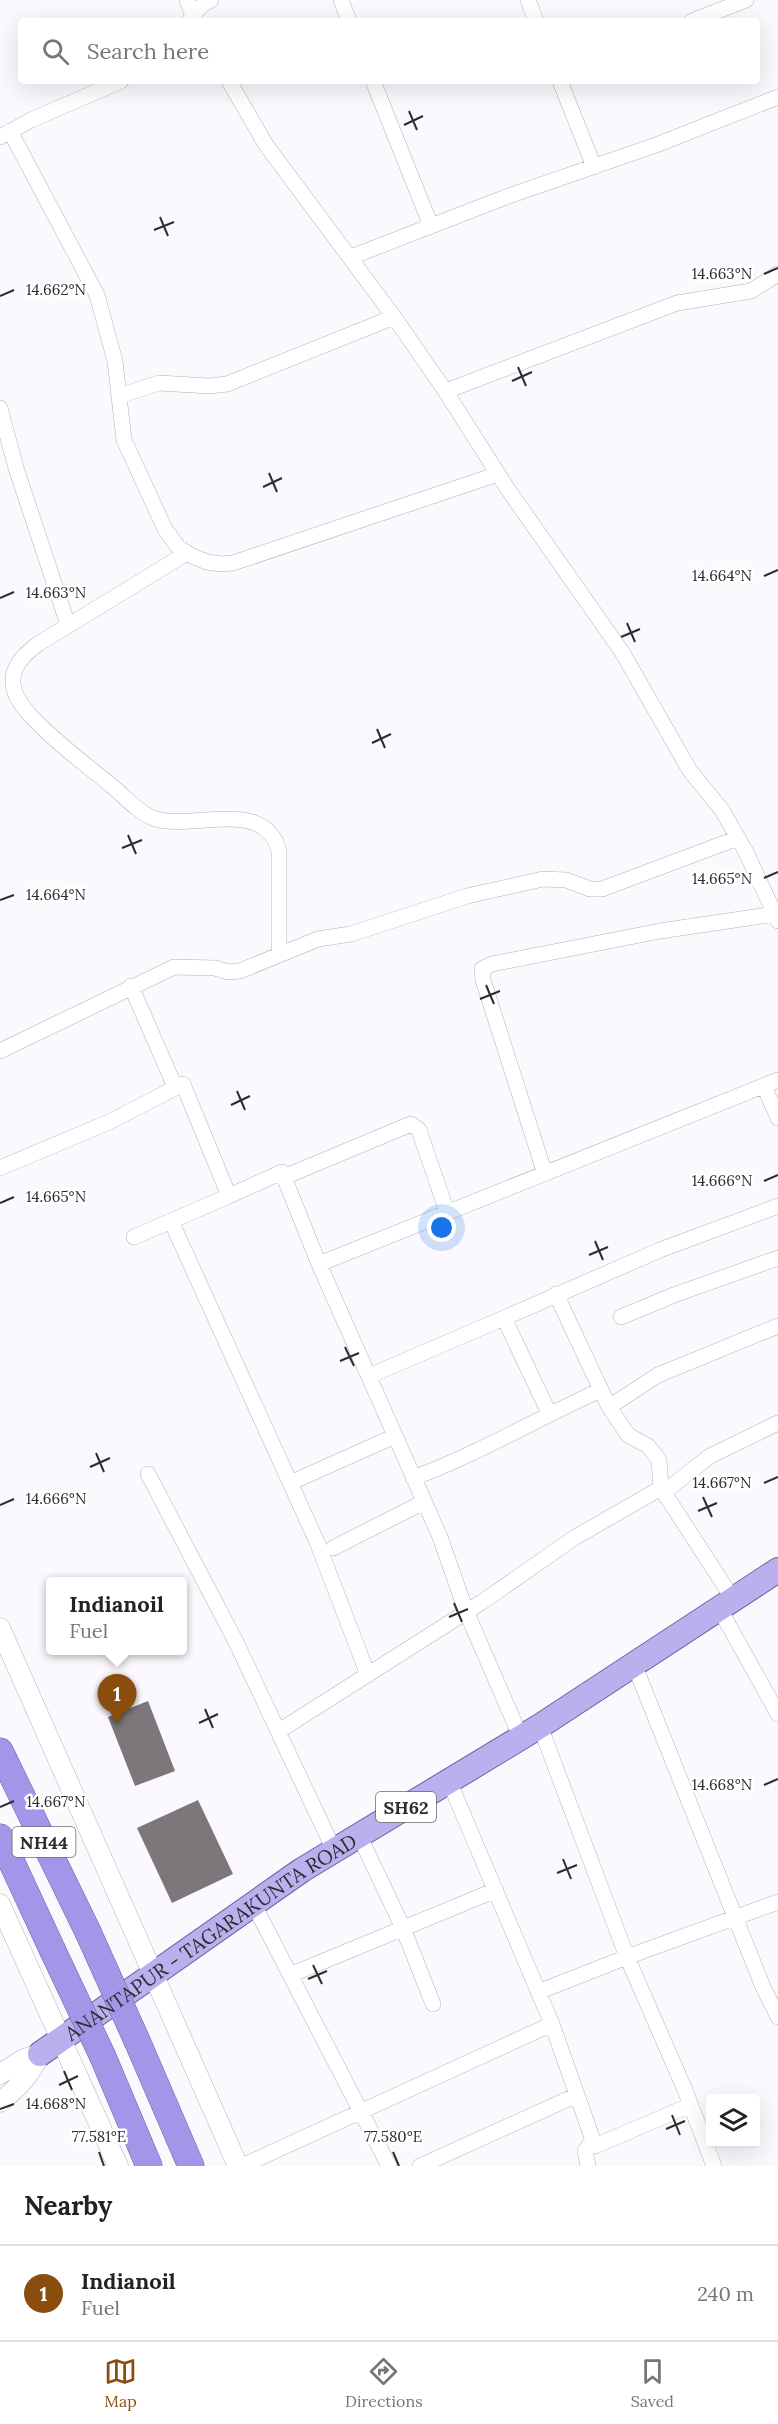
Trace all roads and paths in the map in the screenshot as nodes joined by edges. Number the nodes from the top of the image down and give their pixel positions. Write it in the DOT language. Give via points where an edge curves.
graph roads {
  1 [pos="187,0"];
  2 [pos="211,0"];
  3 [pos="341,0"];
  4 [pos="528,0"];
  5 [pos="746,0"];
  6 [pos="192,18"];
  7 [pos="193,18"];
  8 [pos="348,18"];
  9 [pos="535,18"];
  10 [pos="700,18"];
  11 [pos="114,84"];
  12 [pos="231,84"];
  13 [pos="374,84"];
  14 [pos="561,84"];
  15 [pos="778,97"];
  16 [pos="5,134"];
  17 [pos="594,167"];
  18 [pos="431,226"];
  19 [pos="351,257"];
  20 [pos="778,274"];
  21 [pos="394,317"];
  22 [pos="446,392"];
  23 [pos="119,396"];
  24 [pos="0,408"];
  25 [pos="498,474"];
  26 [pos="187,553"];
  27 [pos="68,625"];
  28 [pos="738,838"];
  29 [pos="776,911"];
  30 [pos="279,955"];
  31 [pos="131,986"];
  32 [pos="0,1051"];
  33 [pos="771,1083"];
  34 [pos="175,1087"];
  35 [pos="778,1118"];
  36 [pos="0,1168"];
  37 [pos="545,1174"];
  38 [pos="284,1177"];
  39 [pos="229,1196"];
  40 [pos="778,1206"];
  41 [pos="447,1212"];
  42 [pos="171,1221"];
  43 [pos="134,1237"];
  44 [pos="778,1258"];
  45 [pos="319,1264"];
  46 [pos="556,1294"];
  47 [pos="621,1317"];
  48 [pos="504,1318"];
  49 [pos="778,1326"];
  50 [pos="369,1376"];
  51 [pos="601,1390"];
  52 [pos="609,1407"];
  53 [pos="549,1413"];
  54 [pos="778,1423"];
  55 [pos="395,1436"];
  56 [pos="148,1474"];
  57 [pos="413,1478"];
  58 [pos="290,1484"];
  59 [pos="663,1490"];
  60 [pos="424,1502"];
  61 [pos="333,1548"];
  62 [pos="778,1570"];
  63 [pos="726,1603"];
  64 [pos="466,1611"];
  65 [pos="0,1628"];
  66 [pos="634,1664"];
  67 [pos="368,1675"];
  68 [pos="777,1709"];
  69 [pos="279,1731"];
  70 [pos="531,1732"];
  71 [pos="0,1751"];
  72 [pos="449,1781"];
  73 [pos="359,1835"];
  74 [pos="0,1837"];
  75 [pos="334,1850"];
  76 [pos="496,1890"];
  77 [pos="778,1902"];
  78 [pos="0,1904"];
  79 [pos="254,1905"];
  80 [pos="735,1917"];
  81 [pos="403,1928"];
  82 [pos="627,1956"];
  83 [pos="153,1974"];
  84 [pos="290,1974"];
  85 [pos="538,1992"];
  86 [pos="433,2004"];
  87 [pos="778,2017"];
  88 [pos="552,2024"];
  89 [pos="61,2038"];
  90 [pos="40,2054"];
  91 [pos="0,2074"];
  92 [pos="577,2095"];
  93 [pos="0,2102"];
  94 [pos="691,2105"];
  95 [pos="359,2111"];
  96 [pos="593,2140"];
  97 [pos="118,2166"];
  98 [pos="149,2166"];
  99 [pos="191,2166"];
  100 [pos="240,2166"];
  101 [pos="389,2166"];
  102 [pos="420,2166"];
  103 [pos="588,2166"];
  104 [pos="714,2166"];
  1 -- 6 [label="street"];
  2 -- 7 [label="street"];
  3 -- 8 [label="street"];
  4 -- 9 [label="street"];
  5 -- 10 [label="street"];
  11 -- 16 [label="street"];
  12 -- 19 [label="street" via="266,146"];
  13 -- 18 [label="street"];
  14 -- 17 [label="street"];
  15 -- 17 [label="street"];
  16 -- 23 [label="street" via="97,295 113,351"];
  17 -- 18 [label="street"];
  18 -- 19 [label="street"];
  19 -- 21 [label="street"];
  20 -- 22 [label="street" via="751,291 671,305"];
  21 -- 22 [label="street"];
  21 -- 23 [label="street" via="227,384 159,383"];
  22 -- 25 [label="street"];
  23 -- 26 [label="street" via="128,450 171,540"];
  24 -- 27 [label="street"];
  25 -- 26 [label="street" via="232,563 207,562"];
  25 -- 28 [label="street" via="622,652 690,771 722,810"];
  26 -- 27 [label="street"];
  27 -- 30 [label="street" via="38,644 18,663 13,687 21,703 53,738 151,817 174,821 246,820 267,830 279,850"];
  28 -- 29 [label="street"];
  28 -- 30 [label="street" via="602,889 591,890 566,879 543,879 456,899 351,934 318,939"];
  29 -- 37 [label="street" via="482,969"];
  30 -- 31 [label="street" via="234,973 215,968 174,967"];
  31 -- 32 [label="street"];
  31 -- 34 [label="street"];
  33 -- 35 [label="street"];
  33 -- 37 [label="street"];
  34 -- 36 [label="street" via="108,1122"];
  34 -- 39 [label="street" via="183,1083"];
  37 -- 41 [label="street"];
  38 -- 39 [label="street" via="282,1172"];
  38 -- 41 [label="street" via="411,1124 419,1130"];
  38 -- 45 [label="street"];
  39 -- 42 [label="street"];
  40 -- 46 [label="street"];
  41 -- 45 [label="street"];
  42 -- 43 [label="street"];
  42 -- 58 [label="street"];
  44 -- 47 [label="street"];
  45 -- 50 [label="street"];
  46 -- 48 [label="street"];
  46 -- 51 [label="street"];
  48 -- 50 [label="street"];
  48 -- 53 [label="street"];
  49 -- 52 [label="street" via="658,1375"];
  50 -- 55 [label="street"];
  51 -- 52 [label="street"];
  51 -- 53 [label="street"];
  52 -- 59 [label="street" via="628,1435 648,1446 659,1460"];
  53 -- 57 [label="street" via="460,1460"];
  54 -- 59 [label="street" via="710,1456"];
  55 -- 57 [label="street"];
  55 -- 58 [label="street"];
  56 -- 69 [label="street"];
  57 -- 60 [label="street"];
  58 -- 67 [label="street"];
  59 -- 63 [label="street"];
  59 -- 64 [label="street" via="574,1538"];
  60 -- 61 [label="street"];
  60 -- 64 [label="street"];
  62 -- 63 [label="main road, ANANTAPUR - TAGARAKUNTA ROAD / SH62"];
  63 -- 66 [label="main road, ANANTAPUR - TAGARAKUNTA ROAD / SH62"];
  63 -- 68 [label="street"];
  64 -- 67 [label="street"];
  64 -- 70 [label="street"];
  65 -- 83 [label="street"];
  66 -- 70 [label="main road, ANANTAPUR - TAGARAKUNTA ROAD / SH62"];
  66 -- 80 [label="street"];
  67 -- 69 [label="street"];
  69 -- 75 [label="street"];
  70 -- 72 [label="main road, ANANTAPUR - TAGARAKUNTA ROAD / SH62"];
  70 -- 82 [label="street"];
  71 -- 99 [label="highway, NH44, bridge" via="88,1932"];
  72 -- 73 [label="main road, ANANTAPUR - TAGARAKUNTA ROAD / SH62"];
  72 -- 76 [label="street"];
  73 -- 75 [label="main road, ANANTAPUR - TAGARAKUNTA ROAD / SH62"];
  73 -- 81 [label="street"];
  74 -- 98 [label="highway, NH44, bridge" via="103,2056"];
  75 -- 79 [label="main road, ANANTAPUR - TAGARAKUNTA ROAD / SH62"];
  76 -- 81 [label="street"];
  76 -- 85 [label="street"];
  77 -- 80 [label="street"];
  78 -- 89 [label="street"];
  79 -- 83 [label="main road, ANANTAPUR - TAGARAKUNTA ROAD / SH62"];
  79 -- 84 [label="street"];
  80 -- 82 [label="street"];
  80 -- 87 [label="street"];
  81 -- 84 [label="street"];
  81 -- 86 [label="street"];
  82 -- 85 [label="street"];
  82 -- 94 [label="street"];
  83 -- 89 [label="main road, ANANTAPUR - TAGARAKUNTA ROAD / SH62"];
  83 -- 100 [label="street"];
  84 -- 95 [label="street"];
  85 -- 88 [label="street"];
  88 -- 92 [label="street"];
  88 -- 95 [label="street"];
  89 -- 90 [label="main road, ANANTAPUR - TAGARAKUNTA ROAD / SH62"];
  89 -- 97 [label="street"];
  90 -- 91 [label="street"];
  90 -- 93 [label="street" via="20,2086"];
  92 -- 96 [label="street"];
  92 -- 102 [label="street"];
  94 -- 96 [label="street" via="595,2146"];
  94 -- 104 [label="street"];
  95 -- 100 [label="street"];
  95 -- 101 [label="street"];
  96 -- 103 [label="street" via="585,2151"];
}
